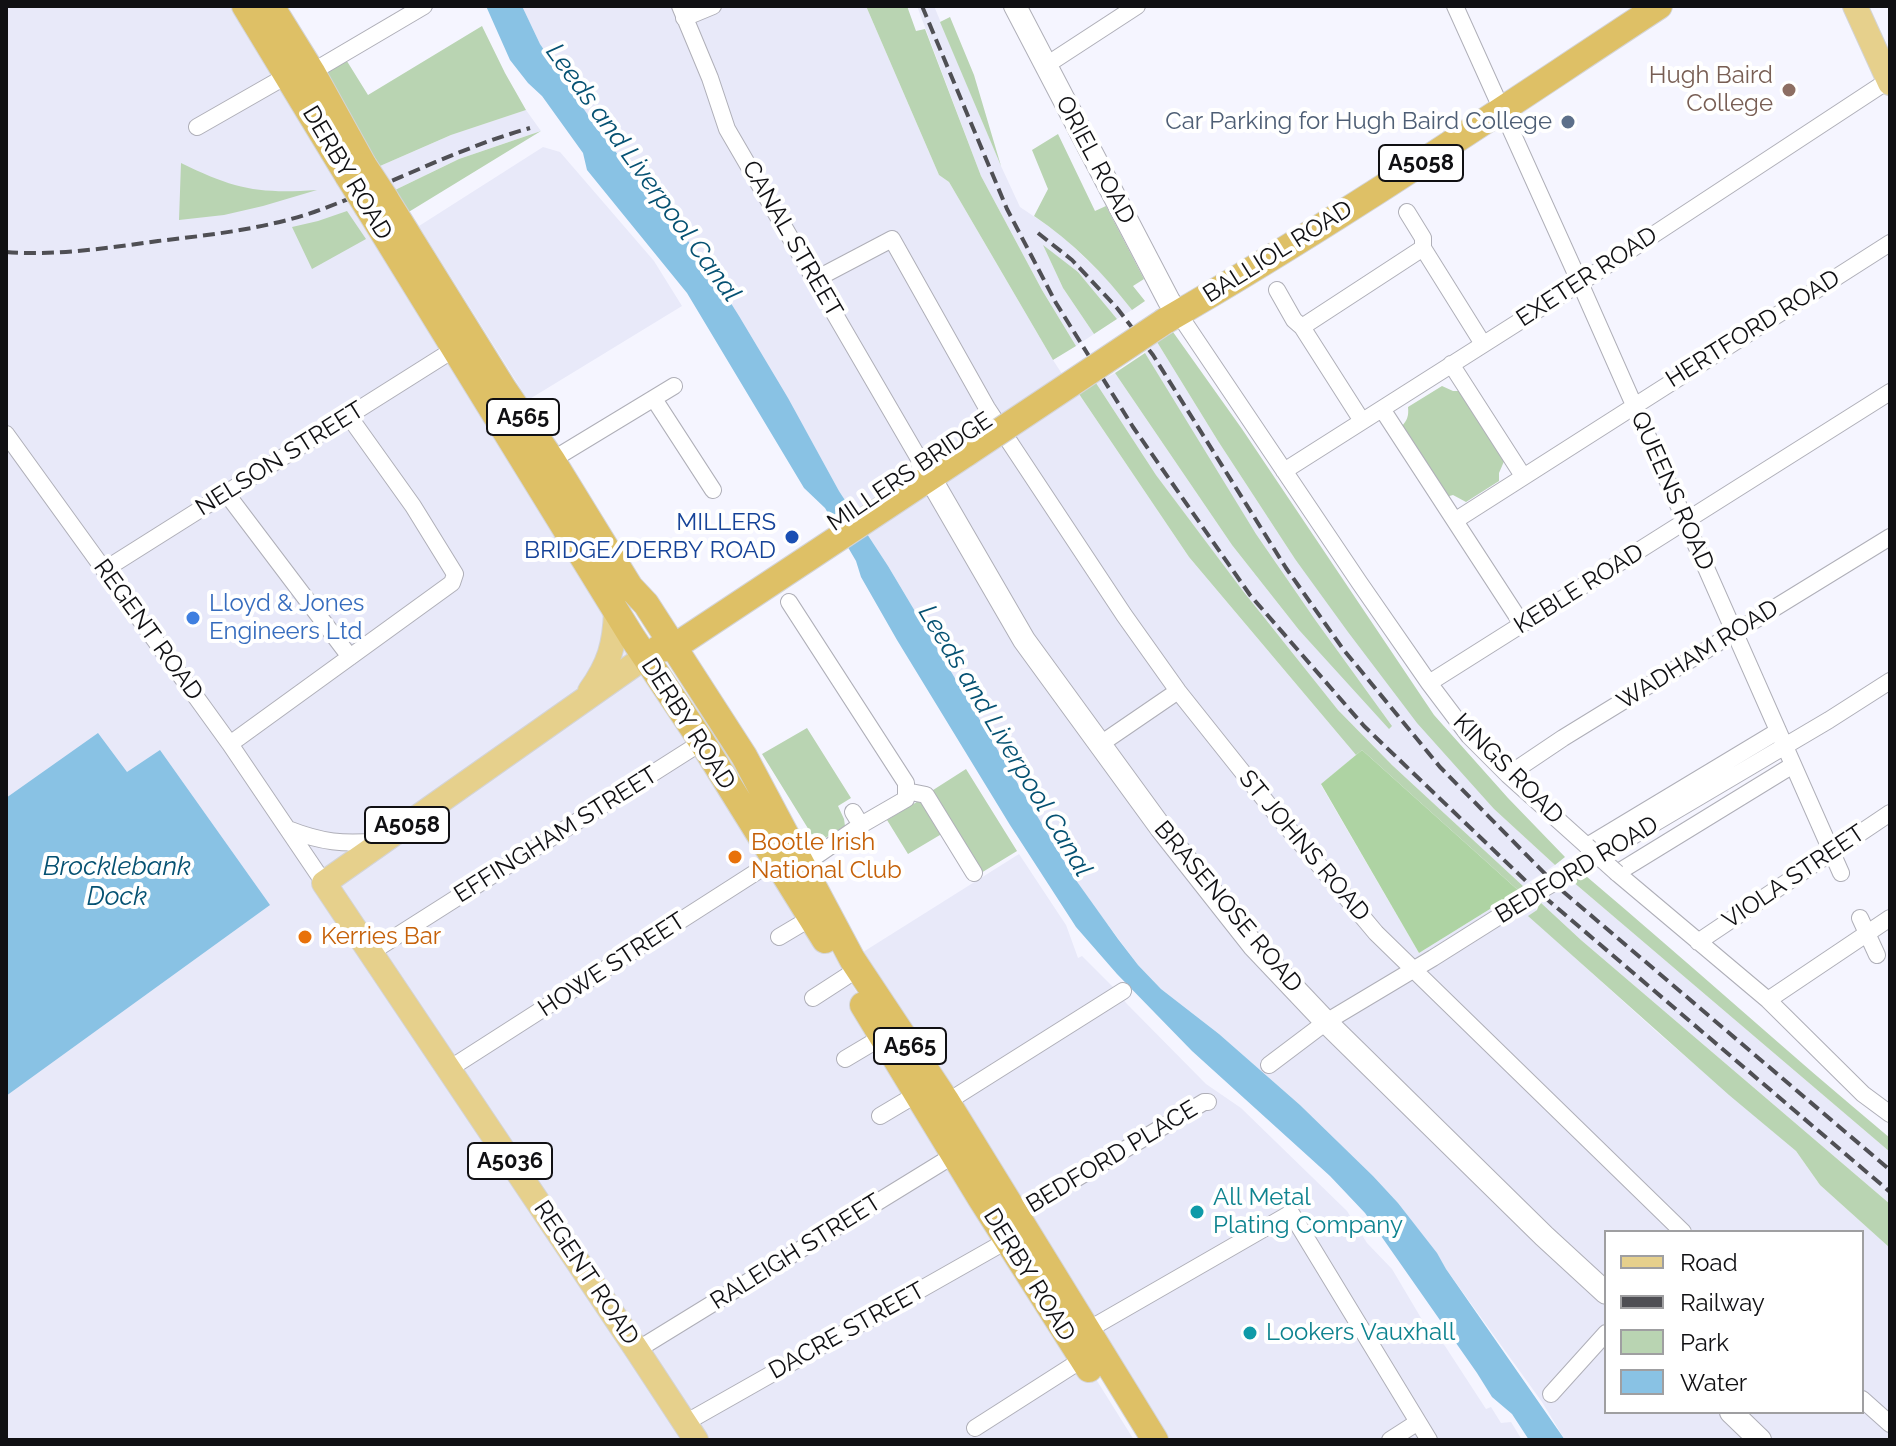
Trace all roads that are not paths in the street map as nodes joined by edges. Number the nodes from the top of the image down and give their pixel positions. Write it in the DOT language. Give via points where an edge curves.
graph roads {
  1 [pos="245,6"];
  2 [pos="271,6"];
  3 [pos="424,6"];
  4 [pos="713,6"];
  5 [pos="1015,6"];
  6 [pos="1137,6"];
  7 [pos="1455,6"];
  8 [pos="1627,6"];
  9 [pos="1659,6"];
  10 [pos="1855,6"];
  11 [pos="682,12"];
  12 [pos="1045,66"];
  13 [pos="300,74"];
  14 [pos="1888,76"];
  15 [pos="1498,102"];
  16 [pos="197,127"];
  17 [pos="376,203"];
  18 [pos="1407,212"];
  19 [pos="1890,243"];
  20 [pos="1423,248"];
  21 [pos="816,279"];
  22 [pos="1580,283"];
  23 [pos="1277,290"];
  24 [pos="1167,311"];
  25 [pos="1302,327"];
  26 [pos="1483,344"];
  27 [pos="456,348"];
  28 [pos="1451,364"];
  29 [pos="674,386"];
  30 [pos="1890,392"];
  31 [pos="654,399"];
  32 [pos="1634,405"];
  33 [pos="1382,409"];
  34 [pos="348,415"];
  35 [pos="1362,421"];
  36 [pos="6,434"];
  37 [pos="552,460"];
  38 [pos="1284,471"];
  39 [pos="919,475"];
  40 [pos="1523,476"];
  41 [pos="713,490"];
  42 [pos="226,493"];
  43 [pos="1456,520"];
  44 [pos="1686,522"];
  45 [pos="1890,537"];
  46 [pos="104,570"];
  47 [pos="789,602"];
  48 [pos="616,611"];
  49 [pos="1522,624"];
  50 [pos="1734,632"];
  51 [pos="660,647"];
  52 [pos="350,657"];
  53 [pos="1890,681"];
  54 [pos="1429,683"];
  55 [pos="1178,691"];
  56 [pos="584,700"];
  57 [pos="1781,738"];
  58 [pos="702,742"];
  59 [pos="230,744"];
  60 [pos="1099,745"];
  61 [pos="1793,765"];
  62 [pos="1508,775"];
  63 [pos="906,791"];
  64 [pos="1890,813"];
  65 [pos="287,829"];
  66 [pos="386,840"];
  67 [pos="1587,846"];
  68 [pos="1831,852"];
  69 [pos="775,860"];
  70 [pos="803,865"];
  71 [pos="974,873"];
  72 [pos="1617,873"];
  73 [pos="1841,873"];
  74 [pos="324,883"];
  75 [pos="811,918"];
  76 [pos="1890,918"];
  77 [pos="1864,926"];
  78 [pos="779,937"];
  79 [pos="1698,942"];
  80 [pos="370,953"];
  81 [pos="1877,955"];
  82 [pos="1413,971"];
  83 [pos="847,976"];
  84 [pos="1123,991"];
  85 [pos="813,998"];
  86 [pos="1768,1000"];
  87 [pos="1326,1022"];
  88 [pos="882,1037"];
  89 [pos="845,1059"];
  90 [pos="1269,1065"];
  91 [pos="449,1069"];
  92 [pos="917,1094"];
  93 [pos="947,1102"];
  94 [pos="1208,1102"];
  95 [pos="1890,1114"];
  96 [pos="880,1116"];
  97 [pos="954,1155"];
  98 [pos="1017,1214"];
  99 [pos="1681,1230"];
  100 [pos="1008,1240"];
  101 [pos="1604,1291"];
  102 [pos="1086,1331"];
  103 [pos="1604,1335"];
  104 [pos="637,1350"];
  105 [pos="1083,1359"];
  106 [pos="1551,1394"];
  107 [pos="1864,1401"];
  108 [pos="1733,1414"];
  109 [pos="1418,1422"];
  110 [pos="1890,1424"];
  111 [pos="975,1428"];
  112 [pos="690,1431"];
  113 [pos="1134,1440"];
  114 [pos="1155,1440"];
  115 [pos="1390,1440"];
  116 [pos="1429,1440"];
  117 [pos="1760,1440"];
  1 -- 13 [label="highway, DERBY ROAD / A565"];
  2 -- 13 [label="highway, DERBY ROAD / A565"];
  3 -- 13 [label="street"];
  4 -- 11 [label="street"];
  5 -- 12 [label="main road, ORIEL ROAD"];
  6 -- 12 [label="street"];
  7 -- 15 [label="street, QUEENS ROAD"];
  8 -- 15 [label="highway, BALLIOL ROAD / A5058"];
  9 -- 15 [label="highway, BALLIOL ROAD / A5058"];
  10 -- 14 [label="main road"];
  11 -- 21 [label="street, CANAL STREET" via="727,129"];
  12 -- 24 [label="main road, ORIEL ROAD"];
  13 -- 16 [label="street"];
  13 -- 17 [label="highway, DERBY ROAD / A565, bridge"];
  14 -- 22 [label="street, EXETER ROAD"];
  15 -- 22 [label="street, QUEENS ROAD"];
  15 -- 24 [label="highway, BALLIOL ROAD / A5058" via="1297,222"];
  17 -- 27 [label="highway, DERBY ROAD / A565"];
  17 -- 37 [label="highway, DERBY ROAD / A565"];
  18 -- 20 [label="street" via="1423,238"];
  19 -- 32 [label="street, HERTFORD ROAD"];
  20 -- 25 [label="street"];
  20 -- 26 [label="street"];
  21 -- 39 [label="street, CANAL STREET"];
  21 -- 55 [label="street, ST JOHNS ROAD" via="892,239 987,408"];
  22 -- 26 [label="street, EXETER ROAD"];
  22 -- 32 [label="street, QUEENS ROAD"];
  23 -- 25 [label="street"];
  24 -- 38 [label="street, KINGS ROAD"];
  24 -- 39 [label="highway, MILLERS BRIDGE / A5058"];
  25 -- 35 [label="street"];
  26 -- 28 [label="street, EXETER ROAD"];
  27 -- 34 [label="street, NELSON STREET"];
  27 -- 48 [label="highway, DERBY ROAD / A565"];
  28 -- 33 [label="street, EXETER ROAD"];
  28 -- 40 [label="street"];
  29 -- 31 [label="street"];
  30 -- 44 [label="street, KEBLE ROAD"];
  31 -- 37 [label="street"];
  31 -- 41 [label="street"];
  32 -- 40 [label="street, HERTFORD ROAD"];
  32 -- 44 [label="street, QUEENS ROAD"];
  33 -- 35 [label="street, EXETER ROAD"];
  33 -- 43 [label="street"];
  34 -- 42 [label="street, NELSON STREET"];
  34 -- 52 [label="street" via="455,574 452,583"];
  35 -- 38 [label="street, EXETER ROAD"];
  36 -- 46 [label="street, REGENT ROAD"];
  37 -- 51 [label="highway, DERBY ROAD / A565" via="630,587 646,604"];
  38 -- 54 [label="street, KINGS ROAD"];
  39 -- 51 [label="highway, MILLERS BRIDGE / A5058"];
  39 -- 60 [label="main road, BRASENOSE ROAD" via="1024,640"];
  40 -- 43 [label="street, HERTFORD ROAD"];
  42 -- 46 [label="street, NELSON STREET"];
  42 -- 52 [label="street"];
  43 -- 49 [label="street"];
  44 -- 49 [label="street, KEBLE ROAD"];
  44 -- 50 [label="street, QUEENS ROAD"];
  45 -- 50 [label="street, WADHAM ROAD"];
  46 -- 59 [label="street, REGENT ROAD"];
  47 -- 63 [label="street" via="906,783"];
  48 -- 51 [label="highway, DERBY ROAD / A565"];
  48 -- 56 [label="main road" via="613,646"];
  49 -- 54 [label="street, KEBLE ROAD"];
  50 -- 57 [label="street, QUEENS ROAD"];
  50 -- 62 [label="street, WADHAM ROAD"];
  51 -- 56 [label="main road, MILLERS BRIDGE / A5058"];
  51 -- 58 [label="highway, DERBY ROAD / A565"];
  51 -- 70 [label="highway, DERBY ROAD / A565" via="744,756"];
  52 -- 59 [label="street"];
  53 -- 57 [label="street, BEDFORD ROAD" via="1829,720"];
  54 -- 62 [label="street, KINGS ROAD" via="1469,736"];
  55 -- 60 [label="street"];
  55 -- 82 [label="street, ST JOHNS ROAD"];
  56 -- 66 [label="main road, MILLERS BRIDGE / A5058"];
  57 -- 61 [label="street, QUEENS ROAD"];
  57 -- 67 [label="street, BEDFORD ROAD"];
  57 -- 82 [label="street, BEDFORD ROAD"];
  58 -- 69 [label="highway, DERBY ROAD / A565"];
  58 -- 80 [label="street, EFFINGHAM STREET"];
  59 -- 65 [label="street, REGENT ROAD"];
  60 -- 87 [label="main road, BRASENOSE ROAD" via="1254,946"];
  61 -- 68 [label="street, QUEENS ROAD"];
  61 -- 72 [label="street, BEDFORD ROAD"];
  62 -- 67 [label="street, KINGS ROAD"];
  63 -- 70 [label="street" via="906,799 857,818"];
  63 -- 71 [label="street" via="926,795"];
  64 -- 68 [label="street, VIOLA STREET"];
  65 -- 66 [label="street" via="331,842"];
  65 -- 74 [label="street, REGENT ROAD"];
  66 -- 74 [label="main road, MILLERS BRIDGE / A5058"];
  67 -- 72 [label="street, KINGS ROAD, bridge"];
  68 -- 73 [label="street, QUEENS ROAD"];
  68 -- 79 [label="street, VIOLA STREET"];
  69 -- 75 [label="highway, DERBY ROAD / A565"];
  69 -- 91 [label="street, HOWE STREET"];
  70 -- 93 [label="highway, DERBY ROAD / A565" via="852,959"];
  72 -- 79 [label="street, KINGS ROAD"];
  74 -- 80 [label="main road, REGENT ROAD / A5036"];
  75 -- 78 [label="street"];
  75 -- 83 [label="highway, DERBY ROAD / A565"];
  76 -- 77 [label="street"];
  77 -- 81 [label="street"];
  77 -- 86 [label="street"];
  79 -- 86 [label="street, KINGS ROAD"];
  80 -- 91 [label="main road, REGENT ROAD / A5036"];
  82 -- 87 [label="street, BEDFORD ROAD"];
  82 -- 99 [label="street, ST JOHNS ROAD"];
  83 -- 85 [label="street"];
  83 -- 88 [label="highway, DERBY ROAD / A565"];
  84 -- 93 [label="street"];
  86 -- 95 [label="street, KINGS ROAD"];
  87 -- 90 [label="street, BEDFORD ROAD"];
  87 -- 101 [label="main road, BRASENOSE ROAD"];
  88 -- 89 [label="street"];
  88 -- 92 [label="highway, DERBY ROAD / A565"];
  91 -- 104 [label="main road, REGENT ROAD / A5036"];
  92 -- 96 [label="street"];
  92 -- 97 [label="highway, DERBY ROAD / A565"];
  93 -- 98 [label="highway, DERBY ROAD / A565"];
  94 -- 98 [label="street, BEDFORD PLACE"];
  97 -- 100 [label="highway, DERBY ROAD / A565"];
  97 -- 104 [label="street, RALEIGH STREET"];
  98 -- 102 [label="highway, DERBY ROAD / A565"];
  100 -- 105 [label="highway, DERBY ROAD / A565"];
  100 -- 112 [label="street, DACRE STREET"];
  102 -- 109 [label="street" via="1291,1213"];
  102 -- 114 [label="highway, DERBY ROAD / A565"];
  103 -- 106 [label="street"];
  104 -- 112 [label="main road, REGENT ROAD / A5036"];
  105 -- 111 [label="street"];
  105 -- 113 [label="highway, DERBY ROAD / A565"];
  107 -- 110 [label="street"];
  108 -- 117 [label="main road"];
  109 -- 115 [label="street"];
  109 -- 116 [label="street"];
}
